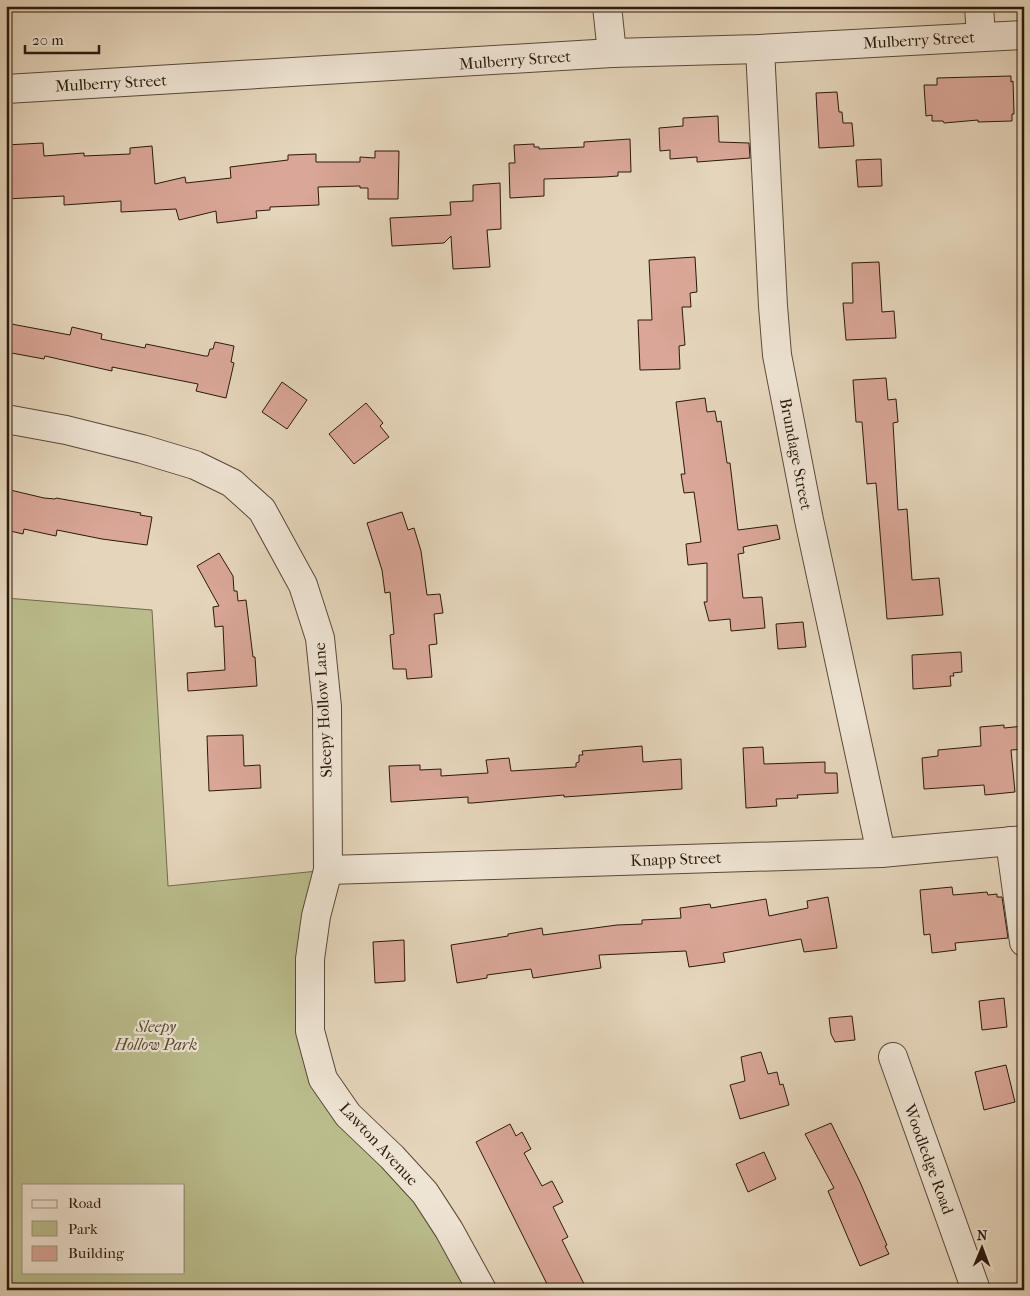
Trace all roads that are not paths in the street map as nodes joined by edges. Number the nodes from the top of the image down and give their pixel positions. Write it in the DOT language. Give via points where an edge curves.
graph roads {
  1 [pos="607,6"];
  2 [pos="979,6"];
  3 [pos="1024,35"];
  4 [pos="981,37"];
  5 [pos="760,49"];
  6 [pos="612,53"];
  7 [pos="6,89"];
  8 [pos="6,419"];
  9 [pos="1017,841"];
  10 [pos="881,853"];
  11 [pos="328,870"];
  12 [pos="1024,942"];
  13 [pos="893,1057"];
  14 [pos="482,1290"];
  15 [pos="976,1290"];
  1 -- 6 [label="street"];
  2 -- 4 [label="street"];
  3 -- 4 [label="street, Mulberry Street"];
  4 -- 5 [label="street, Mulberry Street"];
  5 -- 6 [label="street, Mulberry Street"];
  5 -- 10 [label="street, Brundage Street" via="778,355 811,529"];
  6 -- 7 [label="street, Mulberry Street"];
  8 -- 11 [label="street, Sleepy Hollow Lane" via="66,430 195,465 232,483 262,510 303,585 320,638 327,707"];
  9 -- 10 [label="street, Knapp Street"];
  9 -- 12 [label="street"];
  10 -- 11 [label="street, Knapp Street"];
  11 -- 14 [label="street, Lawton Avenue" via="316,916 310,959 310,1030 323,1079 348,1115 425,1193"];
  13 -- 15 [label="street, Woodledge Road"];
}
